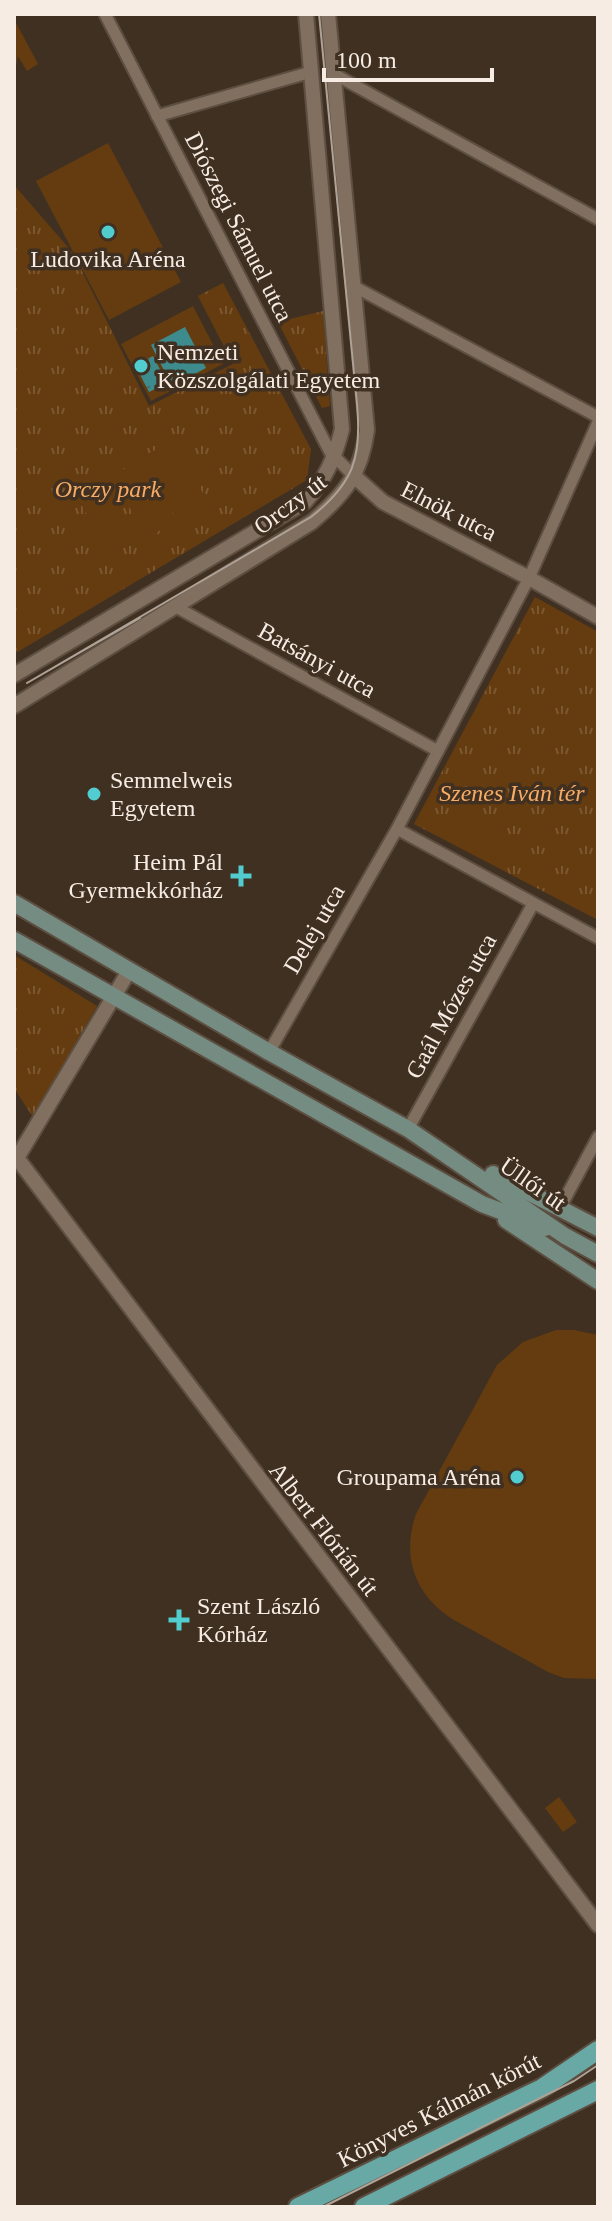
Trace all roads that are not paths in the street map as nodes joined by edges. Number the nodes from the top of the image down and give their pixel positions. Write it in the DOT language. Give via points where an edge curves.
graph roads {
  1 [pos="105,14"];
  2 [pos="306,14"];
  3 [pos="328,14"];
  4 [pos="311,72"];
  5 [pos="334,74"];
  6 [pos="157,116"];
  7 [pos="598,219"];
  8 [pos="355,287"];
  9 [pos="598,420"];
  10 [pos="334,459"];
  11 [pos="354,476"];
  12 [pos="529,578"];
  13 [pos="176,607"];
  14 [pos="598,617"];
  15 [pos="14,675"];
  16 [pos="14,706"];
  17 [pos="438,751"];
  18 [pos="397,829"];
  19 [pos="14,903"];
  20 [pos="533,904"];
  21 [pos="598,938"];
  22 [pos="14,940"];
  23 [pos="129,971"];
  24 [pos="114,996"];
  25 [pos="269,1052"];
  26 [pos="408,1129"];
  27 [pos="598,1137"];
  28 [pos="429,1141"];
  29 [pos="15,1159"];
  30 [pos="482,1204"];
  31 [pos="560,1208"];
  32 [pos="598,1228"];
  33 [pos="565,1236"];
  34 [pos="598,1254"];
  35 [pos="598,1281"];
  36 [pos="598,1925"];
  37 [pos="598,2050"];
  38 [pos="598,2090"];
  39 [pos="298,2207"];
  40 [pos="364,2207"];
  1 -- 6 [label="street, Diószegi Sámuel utca"];
  2 -- 4 [label="street, Orczy út"];
  3 -- 5 [label="street, Orczy út"];
  4 -- 5 [label="street"];
  4 -- 6 [label="street"];
  4 -- 10 [label="street, Orczy út" via="342,429"];
  5 -- 7 [label="street"];
  5 -- 8 [label="street, Orczy út"];
  6 -- 10 [label="street, Diószegi Sámuel utca"];
  8 -- 9 [label="street"];
  8 -- 11 [label="street, Orczy út" via="367,430"];
  9 -- 12 [label="street"];
  10 -- 11 [label="street"];
  10 -- 15 [label="street, Orczy út" via="305,502"];
  11 -- 12 [label="street, Elnök utca" via="383,502"];
  11 -- 13 [label="street, Orczy út" via="312,522"];
  12 -- 14 [label="street"];
  12 -- 17 [label="street"];
  13 -- 16 [label="street, Orczy út"];
  13 -- 17 [label="street, Batsányi utca"];
  17 -- 18 [label="street"];
  18 -- 20 [label="street"];
  18 -- 25 [label="street, Delej utca"];
  19 -- 23 [label="main road, Üllői út"];
  20 -- 21 [label="street"];
  20 -- 26 [label="street, Gaál Mózes utca"];
  22 -- 24 [label="main road, Üllői út"];
  23 -- 24 [label="street"];
  23 -- 25 [label="main road, Üllői út"];
  24 -- 29 [label="street"];
  24 -- 30 [label="main road, Üllői út"];
  25 -- 26 [label="main road, Üllői út"];
  26 -- 28 [label="main road, Üllői út"];
  27 -- 31 [label="street"];
  28 -- 31 [label="main road"];
  28 -- 33 [label="main road, Üllői út"];
  29 -- 36 [label="street, Albert Flórián út"];
  30 -- 33 [label="main road, Üllői út"];
  30 -- 35 [label="main road"];
  31 -- 32 [label="main road"];
  33 -- 34 [label="main road"];
  37 -- 39 [label="main road, Könyves Kálmán körút" via="542,2088"];
  38 -- 40 [label="main road"];
}
